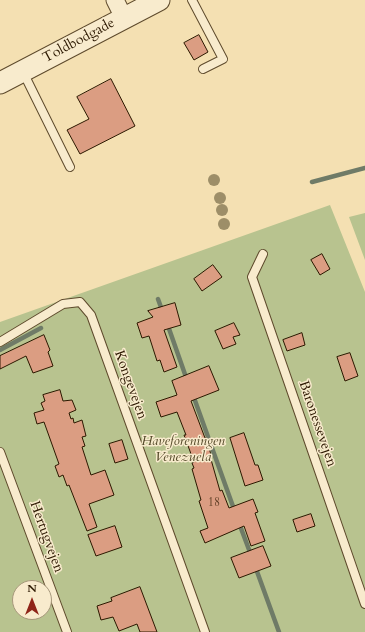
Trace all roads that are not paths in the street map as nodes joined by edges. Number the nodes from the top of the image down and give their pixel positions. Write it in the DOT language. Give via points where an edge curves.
graph roads {
  1 [pos="159,0"];
  2 [pos="192,0"];
  3 [pos="120,9"];
  4 [pos="203,69"];
  5 [pos="22,71"];
  6 [pos="0,83"];
  7 [pos="70,167"];
  8 [pos="263,254"];
  9 [pos="0,342"];
  10 [pos="0,452"];
  11 [pos="365,604"];
  12 [pos="67,632"];
  13 [pos="206,632"];
  1 -- 3 [label="street, Toldbodgade"];
  2 -- 4 [label="lane" via="223,59"];
  3 -- 5 [label="street, Toldbodgade"];
  5 -- 6 [label="street, Toldbodgade"];
  5 -- 7 [label="lane"];
  8 -- 11 [label="lane, Baronessevejen" via="252,277"];
  9 -- 13 [label="lane, Kongevejen" via="63,304 80,302 91,315"];
  10 -- 12 [label="lane, Hertugvejen"];
}
